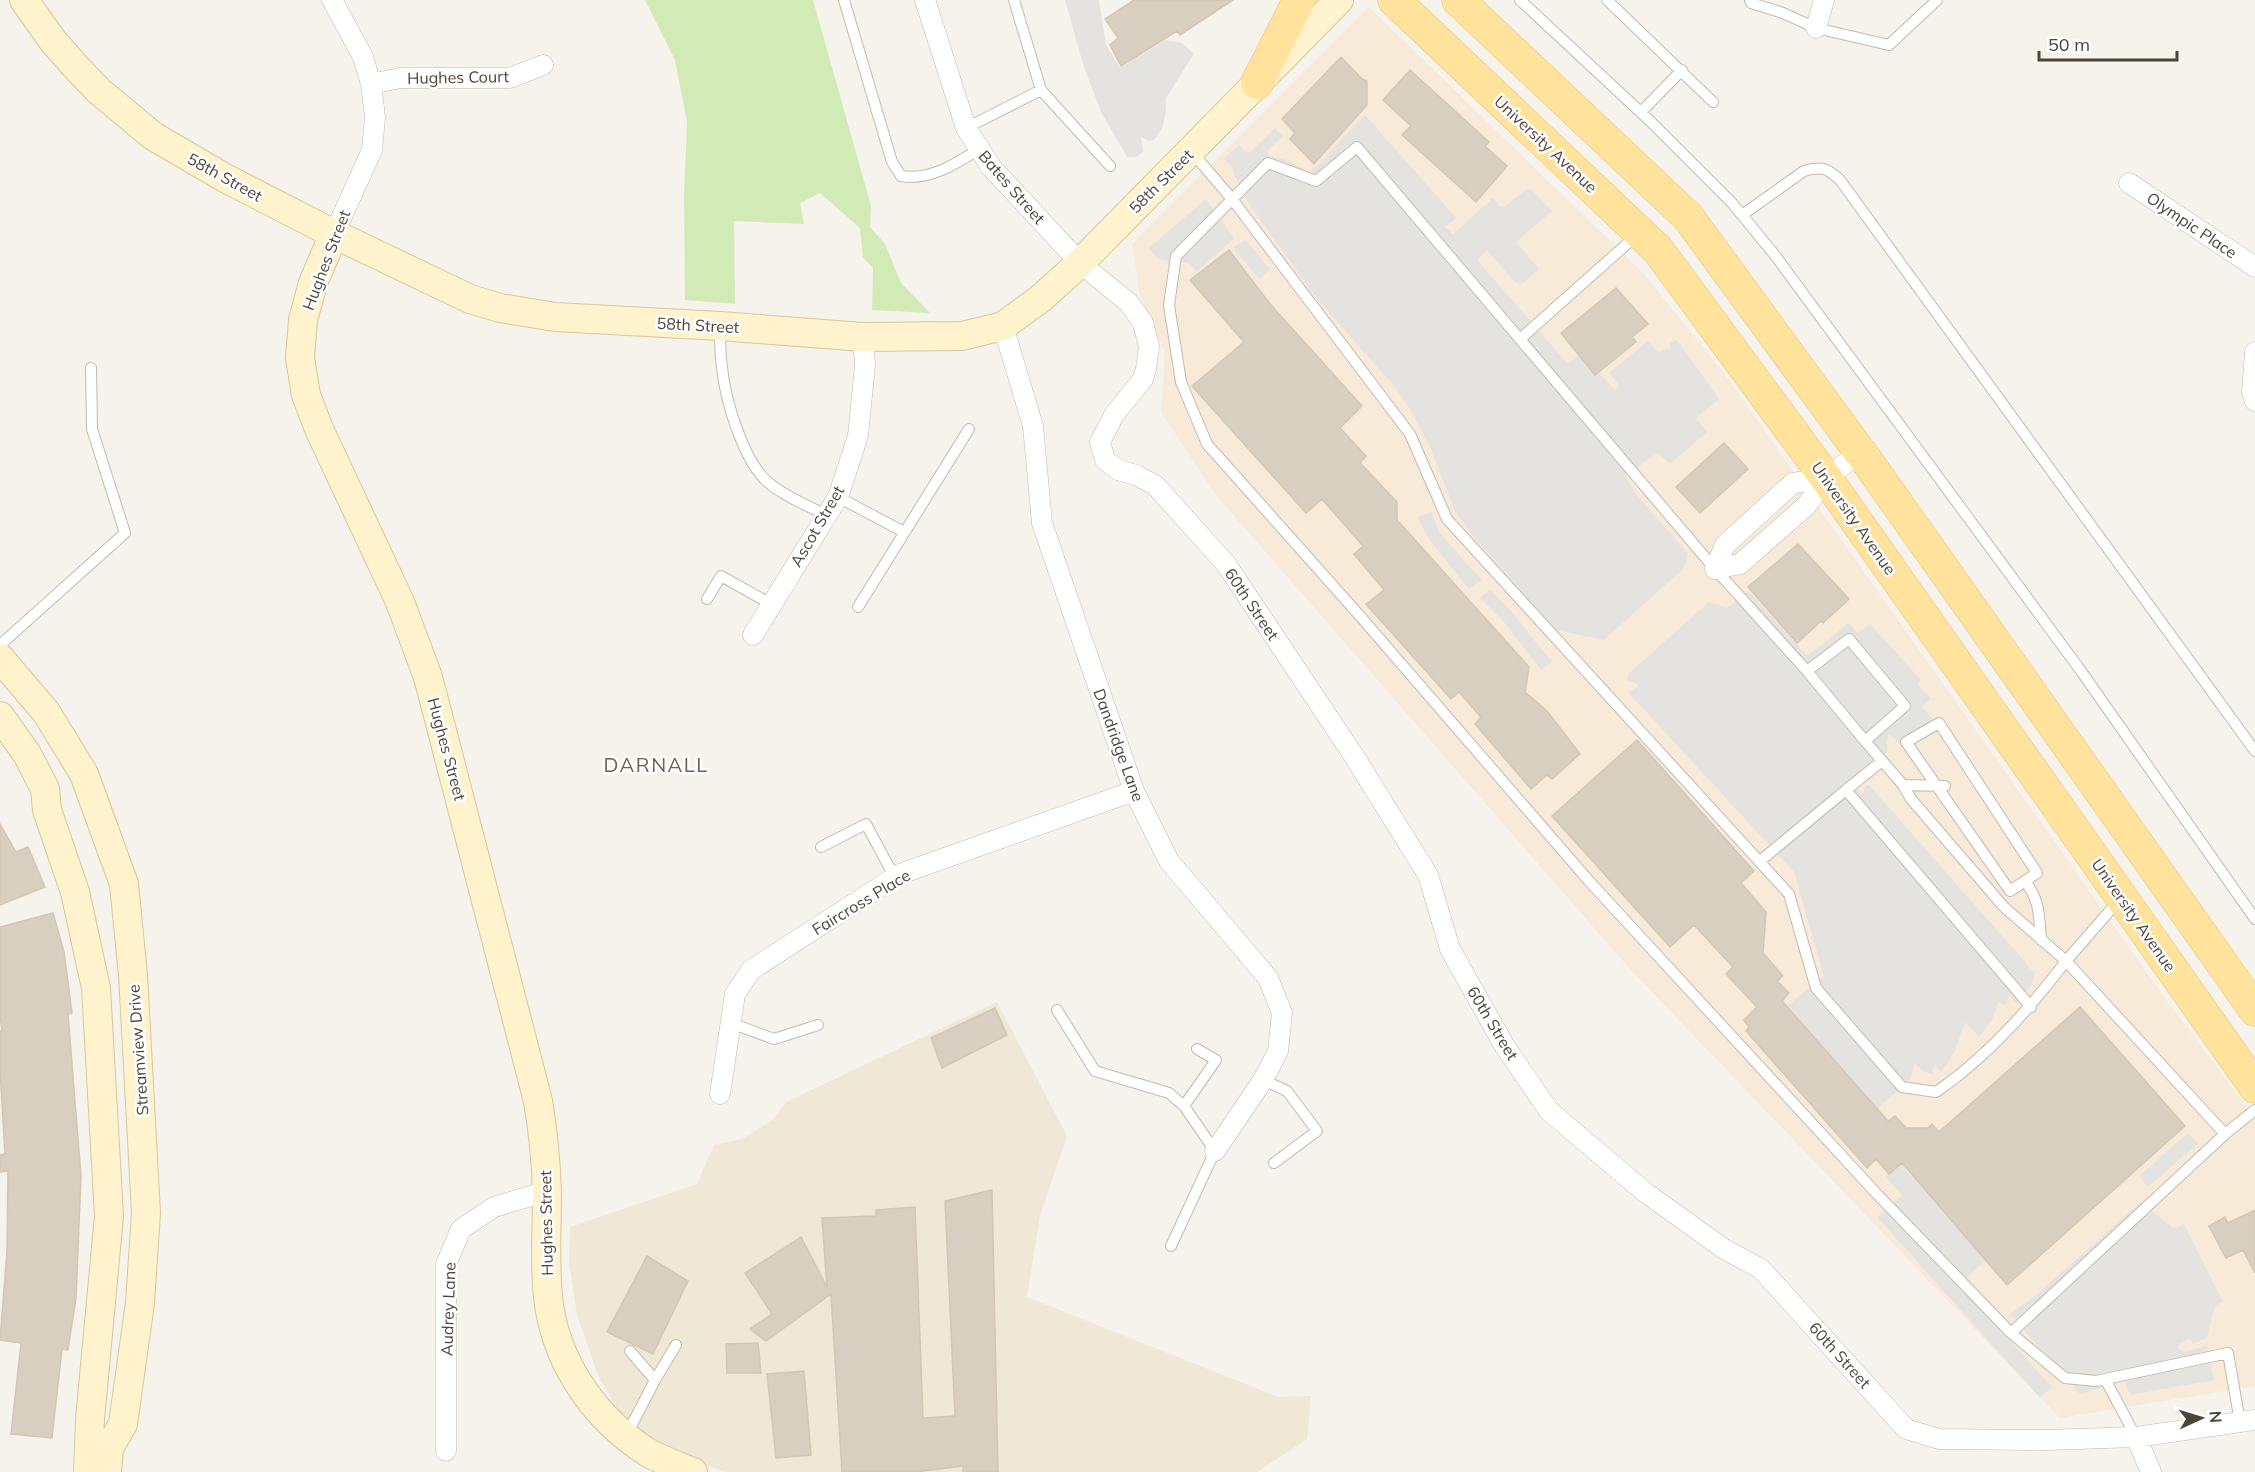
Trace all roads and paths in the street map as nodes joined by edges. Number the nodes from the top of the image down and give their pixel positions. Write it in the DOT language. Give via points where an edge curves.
graph roads {
  1 [pos="24,0"];
  2 [pos="332,0"];
  3 [pos="844,0"];
  4 [pos="925,0"];
  5 [pos="1014,0"];
  6 [pos="1299,0"];
  7 [pos="1339,0"];
  8 [pos="1394,0"];
  9 [pos="1458,0"];
  10 [pos="1520,0"];
  11 [pos="1607,0"];
  12 [pos="1749,0"];
  13 [pos="1824,0"];
  14 [pos="1937,0"];
  15 [pos="1816,28"];
  16 [pos="543,65"];
  17 [pos="1682,70"];
  18 [pos="1257,82"];
  19 [pos="371,84"];
  20 [pos="1041,90"];
  21 [pos="1713,102"];
  22 [pos="1641,112"];
  23 [pos="966,128"];
  24 [pos="979,150"];
  25 [pos="1191,150"];
  26 [pos="1110,166"];
  27 [pos="2129,183"];
  28 [pos="1232,199"];
  29 [pos="1742,215"];
  30 [pos="1640,232"];
  31 [pos="334,234"];
  32 [pos="1080,263"];
  33 [pos="2255,267"];
  34 [pos="720,326"];
  35 [pos="1003,326"];
  36 [pos="863,337"];
  37 [pos="1520,339"];
  38 [pos="2255,352"];
  39 [pos="91,368"];
  40 [pos="2255,401"];
  41 [pos="969,429"];
  42 [pos="1861,453"];
  43 [pos="1826,478"];
  44 [pos="838,497"];
  45 [pos="826,515"];
  46 [pos="904,532"];
  47 [pos="1715,569"];
  48 [pos="707,599"];
  49 [pos="771,604"];
  50 [pos="858,607"];
  51 [pos="753,635"];
  52 [pos="0,645"];
  53 [pos="0,658"];
  54 [pos="1807,671"];
  55 [pos="0,716"];
  56 [pos="1865,741"];
  57 [pos="2255,750"];
  58 [pos="1882,761"];
  59 [pos="1903,785"];
  60 [pos="1940,786"];
  61 [pos="1846,790"];
  62 [pos="1134,791"];
  63 [pos="821,847"];
  64 [pos="1760,861"];
  65 [pos="895,878"];
  66 [pos="2025,881"];
  67 [pos="2122,897"];
  68 [pos="2255,919"];
  69 [pos="129,935"];
  70 [pos="2041,940"];
  71 [pos="86,944"];
  72 [pos="2066,960"];
  73 [pos="2031,1007"];
  74 [pos="1057,1010"];
  75 [pos="2255,1011"];
  76 [pos="731,1023"];
  77 [pos="818,1024"];
  78 [pos="1197,1049"];
  79 [pos="1263,1080"];
  80 [pos="2255,1087"];
  81 [pos="720,1094"];
  82 [pos="1184,1106"];
  83 [pos="2255,1110"];
  84 [pos="2225,1134"];
  85 [pos="1215,1151"];
  86 [pos="1274,1162"];
  87 [pos="547,1191"];
  88 [pos="1171,1246"];
  89 [pos="2011,1333"];
  90 [pos="676,1345"];
  91 [pos="630,1351"];
  92 [pos="2105,1379"];
  93 [pos="655,1380"];
  94 [pos="2248,1421"];
  95 [pos="626,1436"];
  96 [pos="2136,1437"];
  97 [pos="446,1451"];
  98 [pos="88,1472"];
  99 [pos="107,1472"];
  100 [pos="693,1472"];
  101 [pos="2151,1472"];
  1 -- 31 [label="street, 58th Street" via="75,66 153,136"];
  2 -- 19 [label="street, Hughes Street" via="363,57"];
  3 -- 24 [label="lane" via="892,162 901,176 925,177"];
  4 -- 23 [label="street, Bates Street"];
  5 -- 20 [label="lane"];
  6 -- 18 [label="main road"];
  7 -- 18 [label="street, 58th Street"];
  8 -- 30 [label="main road, University Avenue"];
  9 -- 42 [label="main road" via="1688,217"];
  10 -- 22 [label="lane"];
  11 -- 17 [label="lane"];
  12 -- 15 [label="lane"];
  13 -- 15 [label="street"];
  14 -- 15 [label="lane" via="1889,45"];
  16 -- 19 [label="street, Hughes Court" via="510,78 400,78"];
  17 -- 21 [label="lane"];
  17 -- 22 [label="lane"];
  18 -- 25 [label="street, 58th Street"];
  19 -- 31 [label="street, Hughes Street" via="375,117 372,150"];
  20 -- 23 [label="lane"];
  20 -- 26 [label="lane"];
  22 -- 29 [label="lane"];
  23 -- 24 [label="street, Bates Street"];
  24 -- 32 [label="street, Bates Street"];
  25 -- 28 [label="lane"];
  25 -- 32 [label="street, 58th Street"];
  27 -- 33 [label="street, Olympic Place"];
  28 -- 37 [label="lane" via="1268,163 1316,181 1357,147"];
  28 -- 64 [label="lane" via="1410,434 1447,519"];
  28 -- 89 [label="lane" via="1176,256 1169,305 1181,382 1207,444 1589,881"];
  29 -- 57 [label="lane" via="1804,171 1828,170 1840,180"];
  29 -- 68 [label="lane" via="2074,662"];
  30 -- 37 [label="lane"];
  30 -- 43 [label="main road, University Avenue" via="1690,292"];
  31 -- 34 [label="street, 58th Street" via="470,299 500,308 555,317"];
  31 -- 87 [label="street, Hughes Street" via="303,320 300,358 306,394 400,602 428,677 538,1101"];
  32 -- 35 [label="street, 58th Street"];
  32 -- 96 [label="street, 60th Street" via="1129,303 1143,323 1149,346 1143,380 1114,415 1100,442 1105,460 1118,470 1155,485 1226,564 1428,875 1450,949 1504,1046 1549,1110 1646,1192 1724,1248 1761,1269 1906,1429 1939,1439"];
  34 -- 36 [label="street, 58th Street"];
  34 -- 45 [label="lane" via="726,391 755,469 770,484"];
  35 -- 36 [label="street, 58th Street" via="962,336"];
  35 -- 62 [label="street, Dandridge Lane" via="1033,426 1042,523"];
  36 -- 44 [label="street, Ascot Street" via="858,436"];
  37 -- 47 [label="lane"];
  38 -- 40 [label="street"];
  39 -- 52 [label="lane" via="92,429 125,533"];
  41 -- 46 [label="lane"];
  42 -- 43 [label="street"];
  42 -- 75 [label="main road"];
  43 -- 47 [label="street" via="1793,483 1725,545"];
  43 -- 67 [label="main road, University Avenue"];
  44 -- 45 [label="street, Ascot Street"];
  44 -- 46 [label="lane"];
  45 -- 49 [label="street, Ascot Street"];
  46 -- 50 [label="lane"];
  47 -- 54 [label="lane"];
  48 -- 49 [label="lane" via="721,576"];
  49 -- 51 [label="street, Ascot Street"];
  53 -- 69 [label="street, Streamview Drive" via="46,712 84,774 124,884"];
  54 -- 56 [label="lane"];
  54 -- 56 [label="lane" via="1849,639 1905,706"];
  55 -- 71 [label="street" via="27,754 45,789 47,810 75,892"];
  56 -- 58 [label="lane"];
  58 -- 59 [label="lane"];
  58 -- 61 [label="lane"];
  59 -- 60 [label="lane"];
  59 -- 70 [label="lane" via="2004,907"];
  60 -- 66 [label="lane" via="2010,891"];
  60 -- 66 [label="lane" via="1915,748 1906,742 1939,723 1947,745 2037,873"];
  61 -- 64 [label="lane"];
  61 -- 73 [label="lane"];
  62 -- 65 [label="street, Faircross Place"];
  62 -- 79 [label="street, Dandridge Lane" via="1169,861 1268,978 1282,1013 1278,1051"];
  63 -- 65 [label="lane" via="866,824"];
  64 -- 73 [label="lane" via="1789,894 1816,988 1902,1087 1936,1092 1961,1075"];
  65 -- 76 [label="street, Faircross Place" via="751,970 735,994"];
  66 -- 70 [label="lane" via="2039,911"];
  67 -- 72 [label="lane"];
  67 -- 80 [label="main road, University Avenue"];
  69 -- 71 [label="street"];
  69 -- 99 [label="street, Streamview Drive" via="146,1236 123,1424 109,1448"];
  70 -- 72 [label="lane"];
  71 -- 98 [label="street" via="96,988 109,1216"];
  72 -- 73 [label="lane"];
  72 -- 84 [label="lane"];
  74 -- 82 [label="lane" via="1095,1071 1169,1093"];
  76 -- 77 [label="lane" via="774,1039"];
  76 -- 81 [label="street, Faircross Place"];
  78 -- 82 [label="lane" via="1216,1060"];
  79 -- 85 [label="street, Dandridge Lane"];
  79 -- 86 [label="lane" via="1287,1091 1317,1131"];
  82 -- 85 [label="lane"];
  83 -- 84 [label="lane"];
  84 -- 89 [label="lane"];
  85 -- 88 [label="lane"];
  87 -- 95 [label="street, Hughes Street" via="547,1283 553,1327 581,1388"];
  87 -- 97 [label="street, Audrey Lane" via="494,1207 461,1229 446,1264"];
  89 -- 92 [label="lane" via="2065,1378"];
  90 -- 93 [label="lane"];
  91 -- 93 [label="lane"];
  92 -- 94 [label="lane" via="2228,1353"];
  92 -- 96 [label="lane"];
  93 -- 95 [label="lane"];
  94 -- 96 [label="street, 60th Street"];
  95 -- 100 [label="street, Hughes Street" via="649,1453"];
  96 -- 101 [label="street"];
}
